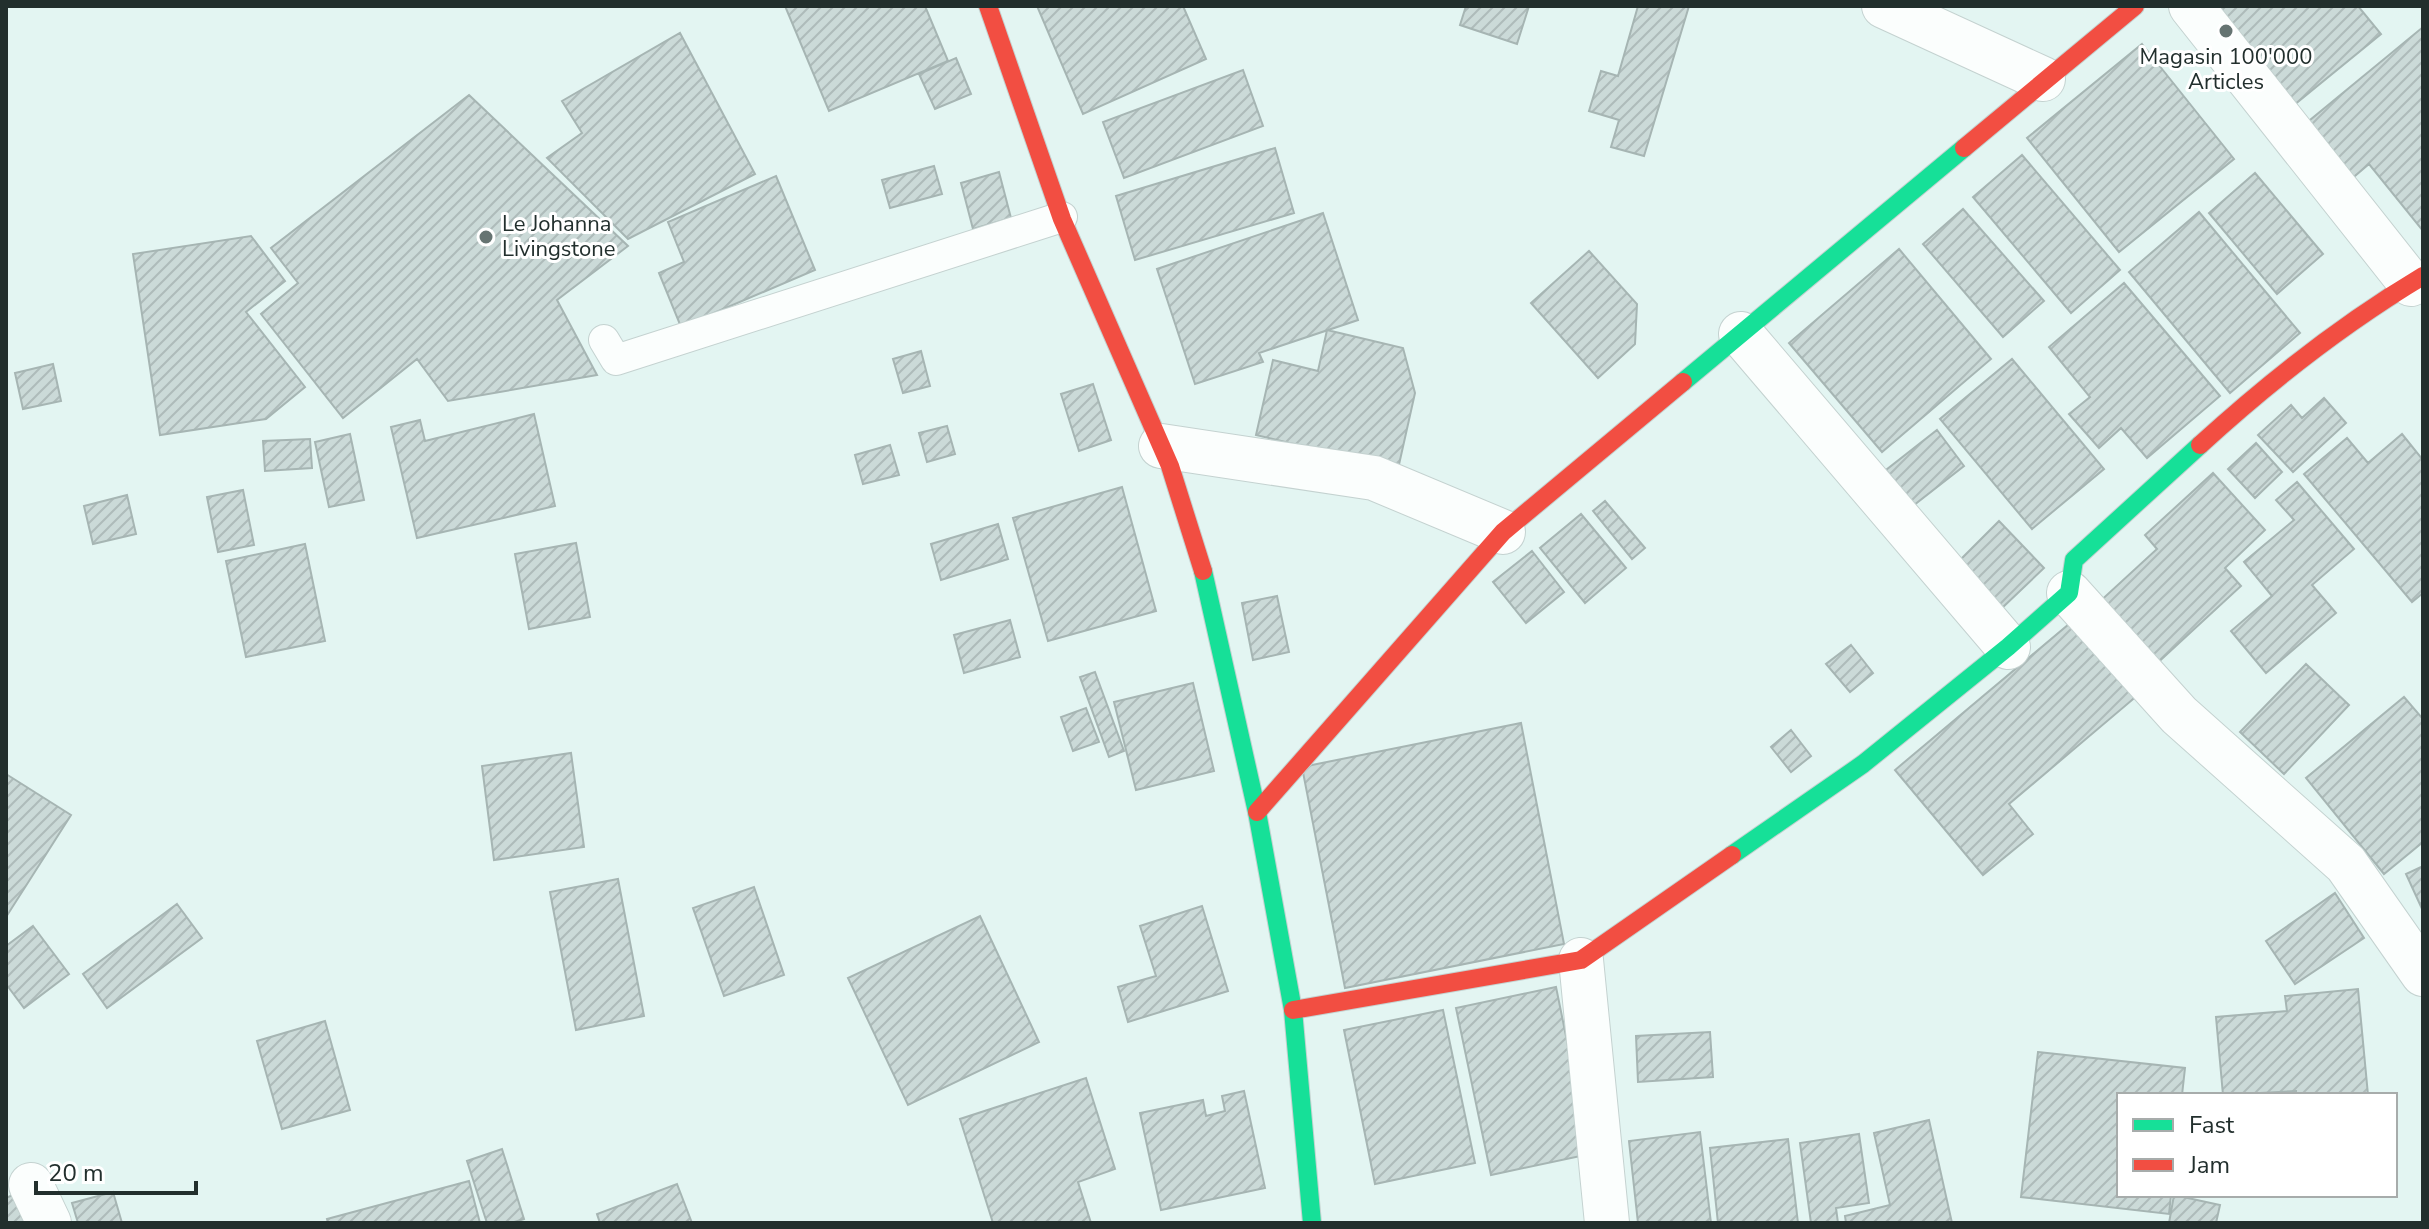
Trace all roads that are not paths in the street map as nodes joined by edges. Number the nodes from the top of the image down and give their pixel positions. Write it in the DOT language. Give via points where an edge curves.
graph roads {
  1 [pos="988,6"];
  2 [pos="1884,6"];
  3 [pos="2135,6"];
  4 [pos="2191,6"];
  5 [pos="2043,79"];
  6 [pos="1062,217"];
  7 [pos="2417,280"];
  8 [pos="1741,334"];
  9 [pos="604,340"];
  10 [pos="1161,446"];
  11 [pos="1503,532"];
  12 [pos="2069,593"];
  13 [pos="2008,647"];
  14 [pos="1257,812"];
  15 [pos="1581,960"];
  16 [pos="2423,974"];
  17 [pos="1293,1010"];
  18 [pos="1312,1223"];
  19 [pos="1607,1223"];
  1 -- 6 [label="street"];
  2 -- 5 [label="street"];
  3 -- 5 [label="street"];
  4 -- 7 [label="street"];
  5 -- 8 [label="street"];
  6 -- 9 [label="lane" via="616,360"];
  6 -- 10 [label="street"];
  7 -- 12 [label="street" via="2356,316 2275,377 2074,560"];
  8 -- 11 [label="street"];
  8 -- 13 [label="street"];
  10 -- 11 [label="street" via="1374,478"];
  10 -- 14 [label="street" via="1198,551"];
  11 -- 14 [label="street"];
  12 -- 13 [label="street"];
  12 -- 16 [label="street" via="2179,715 2346,864"];
  13 -- 15 [label="street" via="1863,764"];
  14 -- 17 [label="street"];
  15 -- 17 [label="street"];
  15 -- 19 [label="street"];
  17 -- 18 [label="street"];
}
